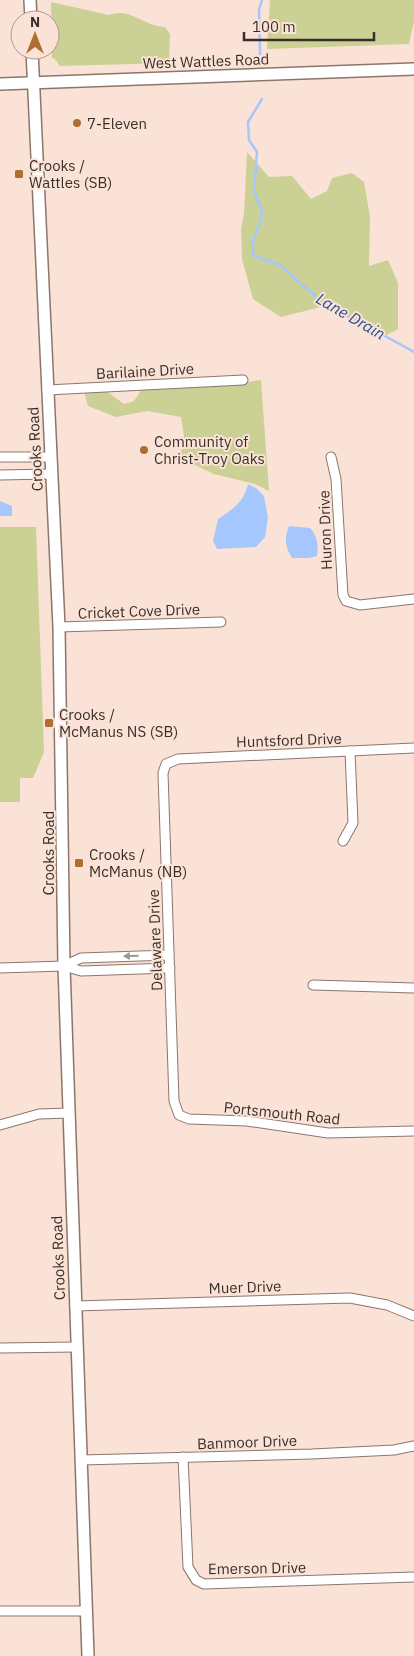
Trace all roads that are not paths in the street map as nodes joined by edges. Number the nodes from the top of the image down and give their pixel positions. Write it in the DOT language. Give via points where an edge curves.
graph roads {
  1 [pos="32,60"];
  2 [pos="414,69"];
  3 [pos="33,83"];
  4 [pos="0,84"];
  5 [pos="243,380"];
  6 [pos="48,390"];
  7 [pos="0,457"];
  8 [pos="50,457"];
  9 [pos="331,457"];
  10 [pos="51,474"];
  11 [pos="0,475"];
  12 [pos="414,599"];
  13 [pos="220,622"];
  14 [pos="59,628"];
  15 [pos="414,748"];
  16 [pos="350,751"];
  17 [pos="166,764"];
  18 [pos="342,841"];
  19 [pos="169,955"];
  20 [pos="64,966"];
  21 [pos="0,968"];
  22 [pos="170,968"];
  23 [pos="313,985"];
  24 [pos="414,988"];
  25 [pos="69,1113"];
  26 [pos="179,1115"];
  27 [pos="0,1125"];
  28 [pos="414,1132"];
  29 [pos="75,1306"];
  30 [pos="414,1316"];
  31 [pos="77,1347"];
  32 [pos="0,1348"];
  33 [pos="414,1446"];
  34 [pos="183,1457"];
  35 [pos="81,1460"];
  36 [pos="414,1577"];
  37 [pos="0,1611"];
  38 [pos="86,1611"];
  39 [pos="88,1656"];
  1 -- 3 [label="main road, Crooks Road"];
  2 -- 3 [label="main road, West Wattles Road"];
  3 -- 4 [label="main road, West Wattles Road"];
  3 -- 6 [label="main road, Crooks Road"];
  5 -- 6 [label="street, Barilaine Drive"];
  6 -- 8 [label="main road, Crooks Road"];
  7 -- 8 [label="street"];
  8 -- 10 [label="main road, Crooks Road"];
  9 -- 12 [label="street, Huron Drive" via="336,478 341,588 346,601 360,605"];
  10 -- 11 [label="street"];
  10 -- 14 [label="main road, Crooks Road"];
  13 -- 14 [label="street, Cricket Cove Drive"];
  14 -- 20 [label="main road, Crooks Road"];
  15 -- 16 [label="street, Huntsford Drive"];
  16 -- 17 [label="street, Huntsford Drive" via="178,759"];
  16 -- 18 [label="street" via="353,824"];
  17 -- 19 [label="street, Delaware Drive" via="163,773"];
  19 -- 20 [label="street, one-way" via="81,958"];
  19 -- 22 [label="street, Delaware Drive"];
  20 -- 21 [label="street"];
  20 -- 22 [label="street" via="81,971"];
  20 -- 25 [label="main road, Crooks Road"];
  22 -- 26 [label="street, Delaware Drive" via="174,1106"];
  23 -- 24 [label="street"];
  25 -- 27 [label="street" via="31,1115"];
  25 -- 29 [label="main road, Crooks Road"];
  26 -- 28 [label="street, Portsmouth Road" via="189,1119 247,1121 328,1133"];
  29 -- 30 [label="street, Muer Drive" via="350,1298 387,1305"];
  29 -- 31 [label="main road, Crooks Road"];
  31 -- 32 [label="street"];
  31 -- 35 [label="main road, Crooks Road"];
  33 -- 34 [label="street, Banmoor Drive" via="385,1450"];
  34 -- 35 [label="street, Banmoor Drive"];
  34 -- 36 [label="street, Emerson Drive" via="187,1559 190,1574 196,1580 211,1585"];
  35 -- 38 [label="main road, Crooks Road"];
  37 -- 38 [label="street"];
  38 -- 39 [label="main road, Crooks Road"];
}
